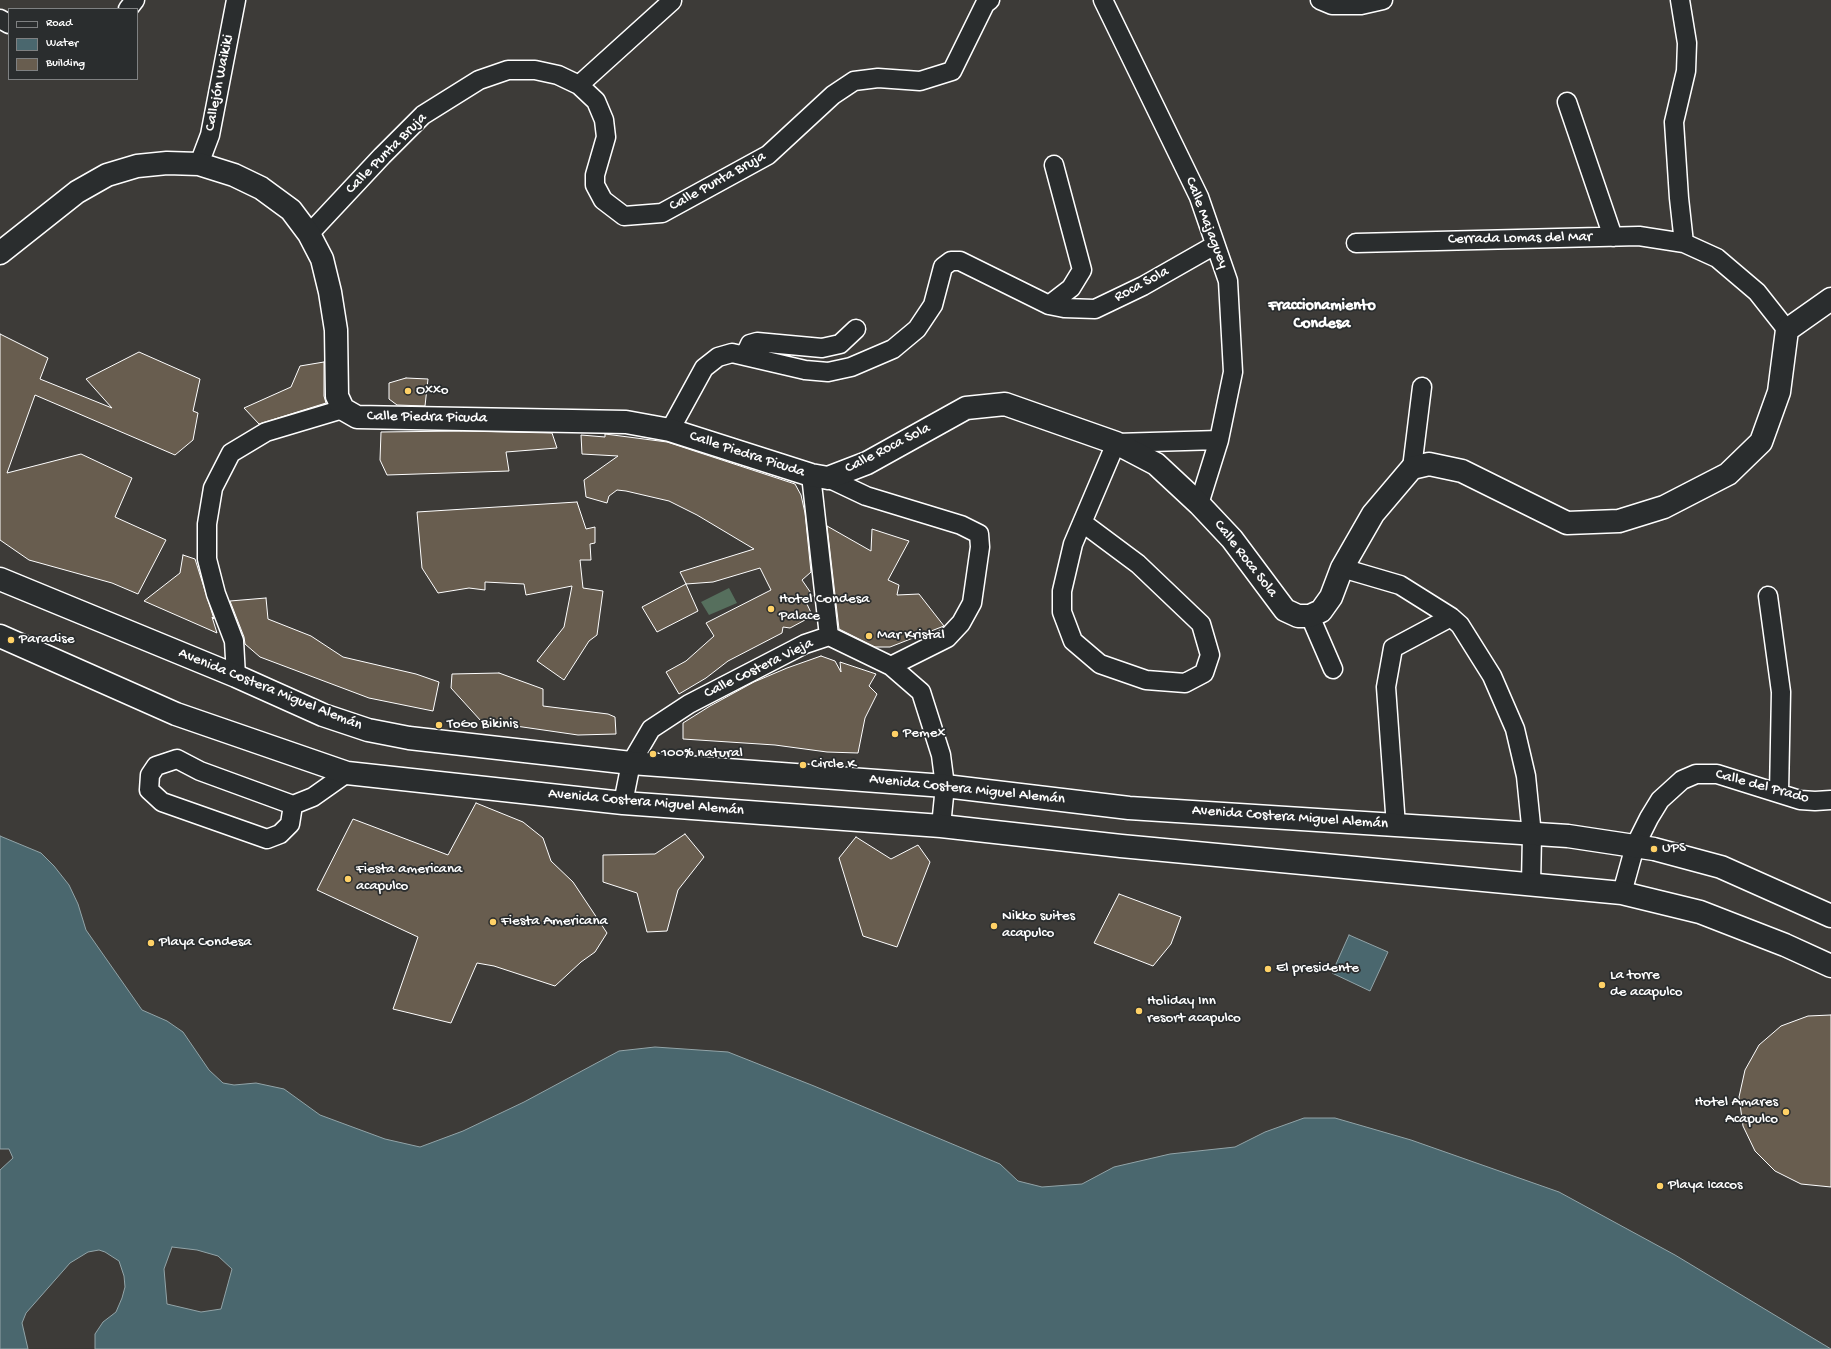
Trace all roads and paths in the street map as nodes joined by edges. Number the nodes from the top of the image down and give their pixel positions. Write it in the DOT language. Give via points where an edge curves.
graph roads {
  1 [pos="135,0"];
  2 [pos="236,0"];
  3 [pos="990,0"];
  4 [pos="1102,0"];
  5 [pos="1320,0"];
  6 [pos="1382,0"];
  7 [pos="1680,0"];
  8 [pos="672,1"];
  9 [pos="129,8"];
  10 [pos="579,85"];
  11 [pos="1567,102"];
  12 [pos="199,164"];
  13 [pos="1054,164"];
  14 [pos="309,234"];
  15 [pos="1613,237"];
  16 [pos="1356,243"];
  17 [pos="1684,243"];
  18 [pos="1216,245"];
  19 [pos="0,253"];
  20 [pos="1831,299"];
  21 [pos="1057,306"];
  22 [pos="856,329"];
  23 [pos="1787,330"];
  24 [pos="745,355"];
  25 [pos="1422,387"];
  26 [pos="343,409"];
  27 [pos="670,430"];
  28 [pos="1219,440"];
  29 [pos="1116,443"];
  30 [pos="1412,468"];
  31 [pos="820,477"];
  32 [pos="1199,504"];
  33 [pos="1082,523"];
  34 [pos="1342,568"];
  35 [pos="0,579"];
  36 [pos="1768,596"];
  37 [pos="1310,616"];
  38 [pos="1451,617"];
  39 [pos="0,636"];
  40 [pos="829,636"];
  41 [pos="891,666"];
  42 [pos="1333,669"];
  43 [pos="236,676"];
  44 [pos="631,763"];
  45 [pos="347,773"];
  46 [pos="945,786"];
  47 [pos="1779,794"];
  48 [pos="1831,800"];
  49 [pos="623,803"];
  50 [pos="293,805"];
  51 [pos="941,826"];
  52 [pos="1396,826"];
  53 [pos="1532,835"];
  54 [pos="1635,846"];
  55 [pos="1530,884"];
  56 [pos="1622,893"];
  57 [pos="1831,916"];
  58 [pos="1831,966"];
  1 -- 9 [label="street"];
  2 -- 12 [label="street, Callejón Waikiki" via="210,135"];
  3 -- 10 [label="street, Calle Punta Bruja" via="952,72 920,81 878,78 854,81 833,95 768,155 662,213 624,216 603,200 596,185 596,175 606,137 604,120 596,101"];
  4 -- 18 [label="street, Calle Majaguey" via="1199,197"];
  5 -- 6 [label="street" via="1332,5 1361,6"];
  7 -- 17 [label="street" via="1687,43 1686,64 1674,122"];
  8 -- 10 [label="street"];
  10 -- 14 [label="street, Calle Punta Bruja" via="558,74 535,70 508,70 479,80 424,115"];
  11 -- 15 [label="street"];
  12 -- 14 [label="main road" via="234,175 261,188 290,210"];
  12 -- 19 [label="main road" via="167,163 107,175 77,192"];
  13 -- 21 [label="street" via="1082,270"];
  14 -- 26 [label="main road" via="322,259 330,292 336,330 336,396"];
  15 -- 16 [label="street, Cerrada Lomas del Mar"];
  15 -- 17 [label="street, Cerrada Lomas del Mar" via="1639,236"];
  17 -- 23 [label="street, Cerrada Lomas del Mar" via="1722,262 1757,292"];
  18 -- 21 [label="street, Roca Sola" via="1095,310"];
  18 -- 28 [label="street, Calle Majaguey" via="1228,281 1233,372"];
  20 -- 23 [label="main road"];
  21 -- 24 [label="street" via="960,261 951,261 944,267 933,305 917,329 893,349 851,367 828,372 805,370"];
  22 -- 24 [label="street" via="840,344 822,348 757,342 750,344"];
  23 -- 30 [label="main road" via="1779,392 1761,442 1728,474 1664,507 1619,521 1567,523 1462,471 1429,464"];
  24 -- 27 [label="street" via="732,353 718,357 704,368"];
  25 -- 30 [label="street"];
  26 -- 27 [label="main road, Calle Piedra Picuda" via="357,417 626,422"];
  26 -- 43 [label="street" via="266,432 231,453 213,488 207,524 207,559 216,594 234,641"];
  27 -- 31 [label="main road, Calle Piedra Picuda"];
  28 -- 29 [label="street"];
  28 -- 32 [label="street, Calle Majaguey"];
  29 -- 31 [label="main road, Calle Roca Sola" via="1005,404 966,408 867,463"];
  29 -- 32 [label="main road, Calle Roca Sola" via="1156,464"];
  29 -- 33 [label="street"];
  30 -- 34 [label="main road" via="1373,514"];
  31 -- 40 [label="street"];
  31 -- 41 [label="street, Calle Piedra Picuda" via="866,496 960,525 979,534 980,547 972,603 960,623 947,638"];
  32 -- 37 [label="main road, Calle Roca Sola" via="1232,539 1285,610 1298,616"];
  33 -- 33 [label="street" via="1073,544 1062,591 1062,612 1074,640 1100,664 1146,680 1185,683 1204,672 1210,655 1201,624 1138,564"];
  34 -- 37 [label="main road" via="1331,597 1321,611"];
  34 -- 38 [label="street" via="1400,585"];
  35 -- 43 [label="main road, Avenida Costera Miguel Alemán"];
  36 -- 47 [label="street" via="1781,692"];
  37 -- 42 [label="street"];
  38 -- 52 [label="street" via="1393,648 1386,687"];
  38 -- 53 [label="street" via="1460,625 1492,676 1515,729 1526,776"];
  39 -- 45 [label="main road, Avenida Costera Miguel Alemán" via="176,714"];
  40 -- 41 [label="street, Calle Costera Vieja"];
  40 -- 44 [label="street, Calle Costera Vieja" via="805,644 689,704 650,729"];
  41 -- 46 [label="street, Calle Costera Vieja" via="921,692 941,754"];
  43 -- 44 [label="main road, Avenida Costera Miguel Alemán" via="324,715 368,730 409,738"];
  44 -- 46 [label="main road, Avenida Costera Miguel Alemán"];
  44 -- 49 [label="street, Calle Costera Vieja"];
  45 -- 49 [label="main road, Avenida Costera Miguel Alemán"];
  45 -- 50 [label="street" via="313,797"];
  46 -- 51 [label="street, Calle Costera Vieja"];
  46 -- 52 [label="main road, Avenida Costera Miguel Alemán" via="1129,808"];
  47 -- 48 [label="street, Calle del Prado" via="1804,800"];
  47 -- 54 [label="street, Calle del Prado" via="1717,774 1696,774 1682,780 1660,800"];
  49 -- 51 [label="main road, Avenida Costera Miguel Alemán"];
  50 -- 50 [label="street" via="290,824 280,834 267,839 162,802 149,790 150,775 156,766 177,759 200,771"];
  51 -- 55 [label="main road, Avenida Costera Miguel Alemán" via="1121,846"];
  52 -- 53 [label="main road, Avenida Costera Miguel Alemán"];
  53 -- 54 [label="main road, Avenida Costera Miguel Alemán" via="1568,836"];
  53 -- 55 [label="street"];
  54 -- 56 [label="street, Calle del Prado"];
  54 -- 57 [label="main road, Avenida Costera Miguel Alemán" via="1721,867"];
  55 -- 56 [label="main road, Avenida Costera Miguel Alemán"];
  56 -- 58 [label="main road, Avenida Costera Miguel Alemán" via="1700,912"];
}
